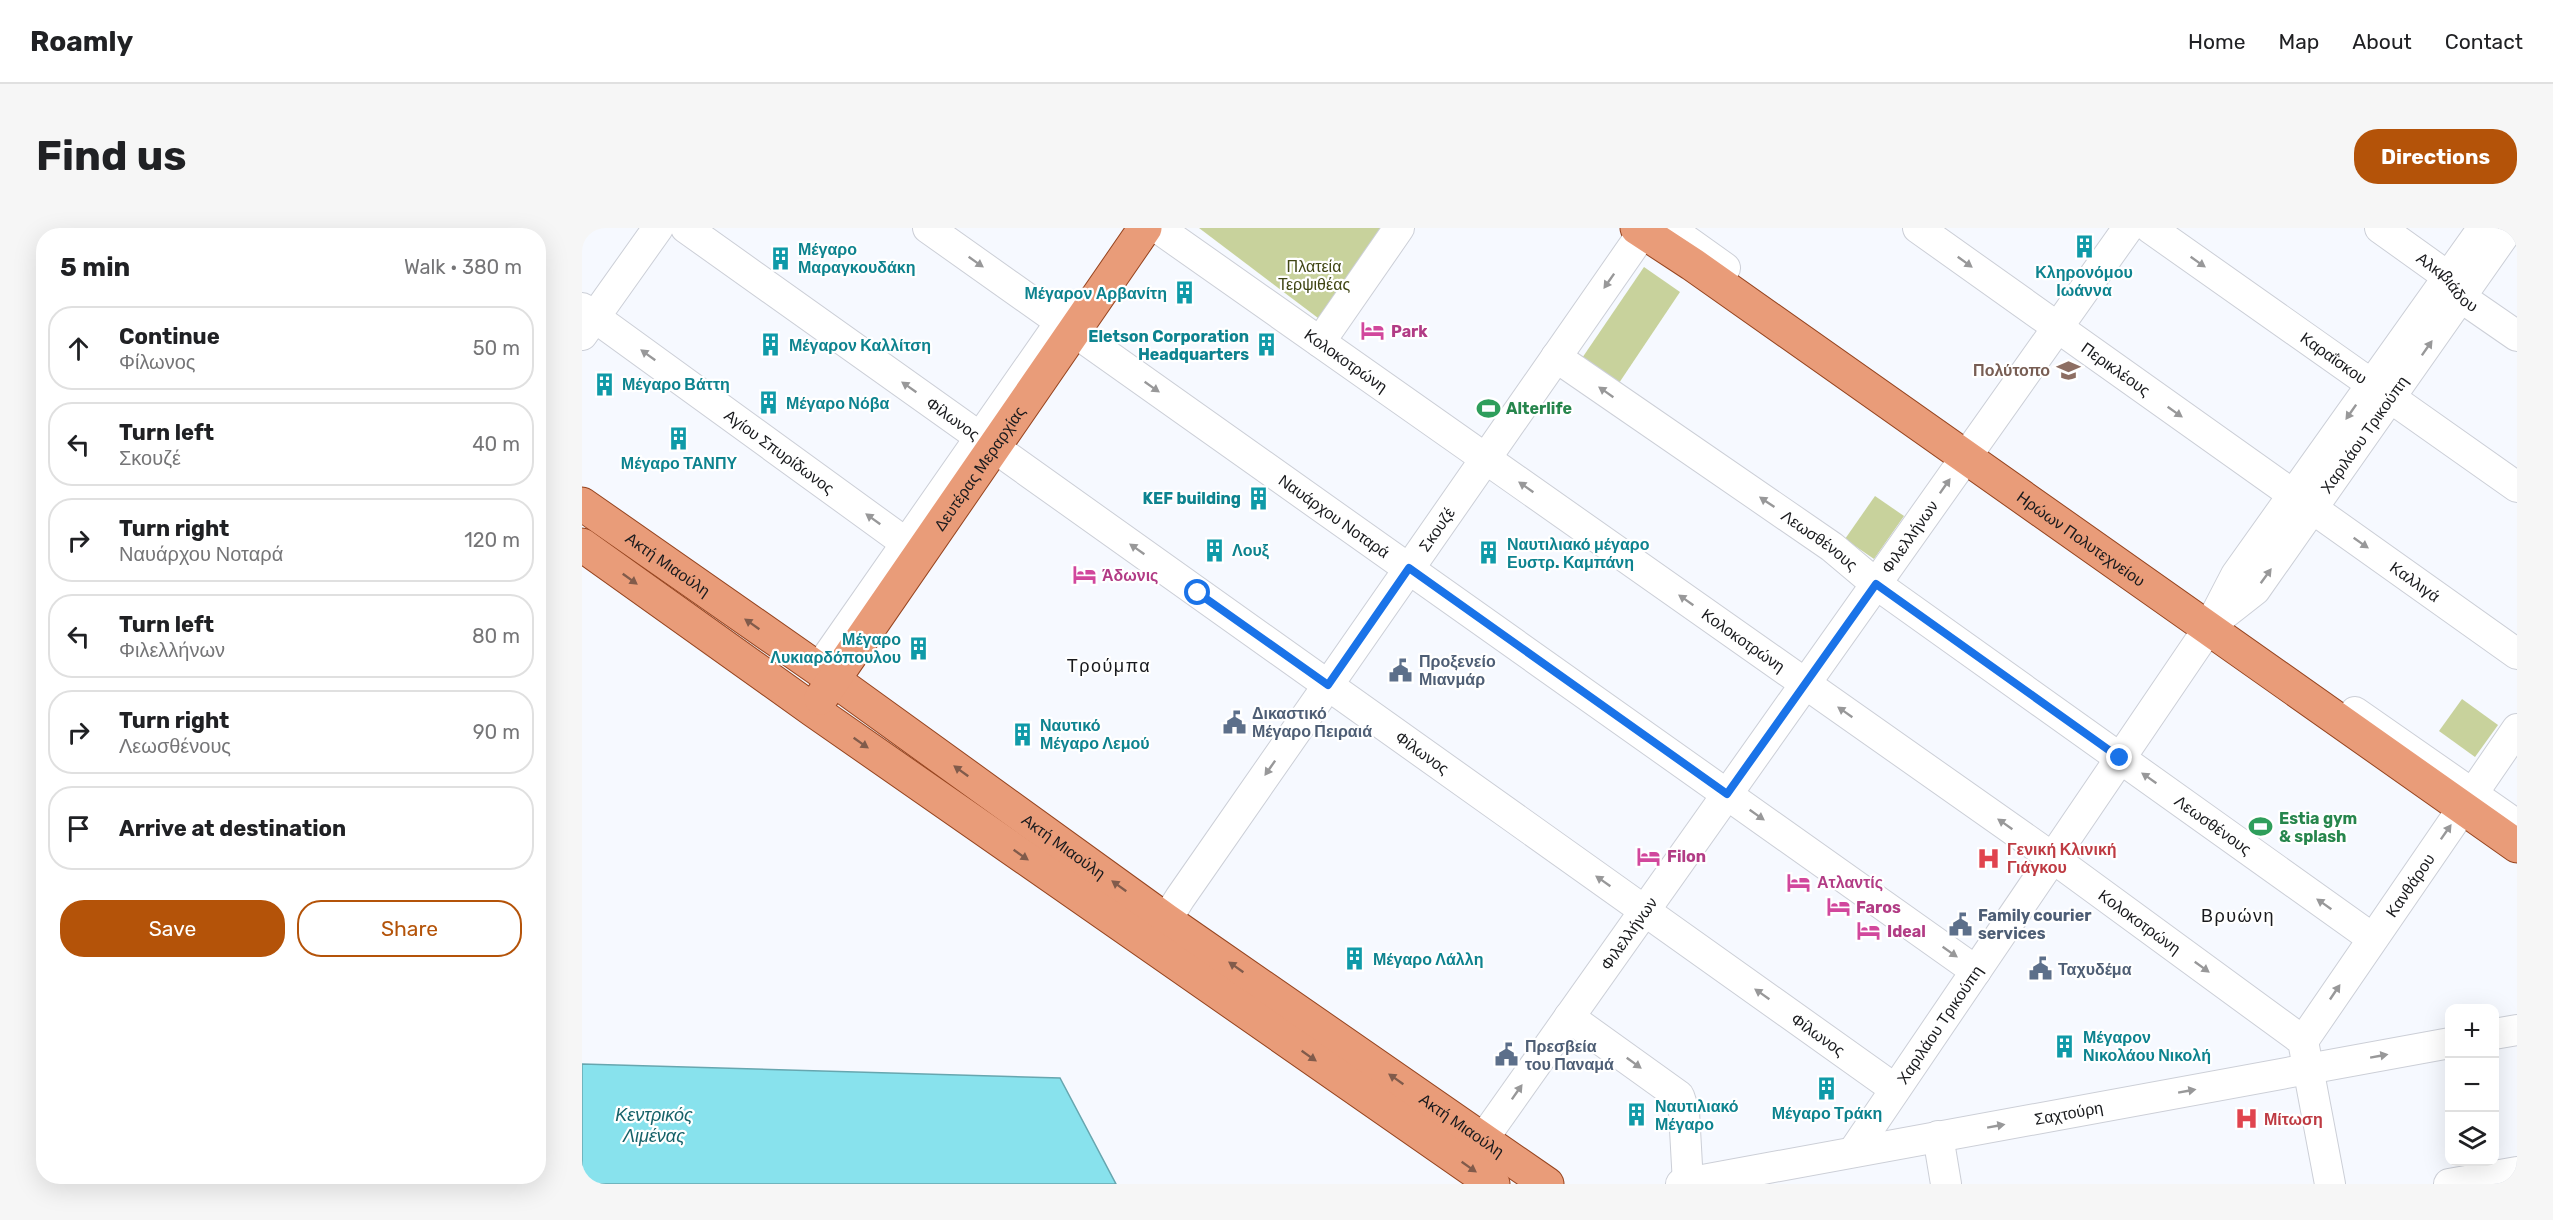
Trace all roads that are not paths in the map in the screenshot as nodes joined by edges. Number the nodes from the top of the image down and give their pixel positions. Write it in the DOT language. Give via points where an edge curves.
graph roads {
  1 [pos="658,228"];
  2 [pos="686,228"];
  3 [pos="928,228"];
  4 [pos="1126,228"];
  5 [pos="1145,228"];
  6 [pos="1158,228"];
  7 [pos="1399,228"];
  8 [pos="1918,228"];
  9 [pos="2128,228"];
  10 [pos="2150,228"];
  11 [pos="2379,228"];
  12 [pos="2483,228"];
  13 [pos="2509,228"];
  14 [pos="1649,229"];
  15 [pos="2454,287"];
  16 [pos="586,320"];
  17 [pos="1067,327"];
  18 [pos="2057,328"];
  19 [pos="2517,336"];
  20 [pos="1320,342"];
  21 [pos="1556,357"];
  22 [pos="2381,391"];
  23 [pos="987,442"];
  24 [pos="1969,452"];
  25 [pos="1486,459"];
  26 [pos="2517,487"];
  27 [pos="2303,502"];
  28 [pos="582,504"];
  29 [pos="582,545"];
  30 [pos="913,548"];
  31 [pos="1409,568"];
  32 [pos="1876,584"];
  33 [pos="2214,621"];
  34 [pos="2517,654"];
  35 [pos="826,675"];
  36 [pos="1805,684"];
  37 [pos="1328,685"];
  38 [pos="813,710"];
  39 [pos="2517,729"];
  40 [pos="2120,758"];
  41 [pos="1727,794"];
  42 [pos="2468,800"];
  43 [pos="2517,825"];
  44 [pos="2517,846"];
  45 [pos="2052,858"];
  46 [pos="1645,911"];
  47 [pos="1158,932"];
  48 [pos="2372,938"];
  49 [pos="1976,970"];
  50 [pos="1569,1017"];
  51 [pos="2517,1030"];
  52 [pos="2499,1033"];
  53 [pos="2445,1043"];
  54 [pos="2305,1055"];
  55 [pos="1895,1089"];
  56 [pos="1938,1136"];
  57 [pos="1483,1139"];
  58 [pos="1853,1152"];
  59 [pos="2517,1172"];
  60 [pos="1493,1184"];
  61 [pos="1547,1184"];
  62 [pos="1685,1184"];
  63 [pos="1946,1184"];
  64 [pos="2330,1184"];
  65 [pos="2449,1184"];
  1 -- 16 [label="street"];
  23 -- 2 [label="street, Φίλωνος, one-way"];
  3 -- 17 [label="street, Ναυάρχου Νοταρά, one-way"];
  4 -- 17 [label="street, Δευτέρας Μεραρχίας"];
  5 -- 17 [label="main road, Δευτέρας Μεραρχίας"];
  6 -- 20 [label="street, Κολοκοτρώνη"];
  7 -- 20 [label="street"];
  8 -- 18 [label="street, Περικλέους, one-way"];
  9 -- 18 [label="street, Φιλελλήνων"];
  10 -- 22 [label="street, Καραΐσκου, one-way"];
  11 -- 15 [label="street, Αλκιβιάδου"];
  12 -- 15 [label="street, Χαριλάου Τρικούπη"];
  13 -- 15 [label="street, Χαριλάου Τρικούπη"];
  14 -- 21 [label="street, Σκουζέ, one-way"];
  14 -- 24 [label="main road, Ηρώων Πολυτεχνείου" via="1711,277"];
  15 -- 19 [label="street, Αλκιβιάδου"];
  15 -- 22 [label="street, Χαριλάου Τρικούπη"];
  30 -- 16 [label="street, Αγίου Σπυρίδωνος, one-way"];
  17 -- 23 [label="main road, Δευτέρας Μεραρχίας"];
  17 -- 31 [label="street, Ναυάρχου Νοταρά, one-way"];
  18 -- 24 [label="street, Φιλελλήνων"];
  18 -- 27 [label="street, Περικλέους, one-way"];
  20 -- 25 [label="street, Κολοκοτρώνη"];
  21 -- 25 [label="street, Σκουζέ"];
  32 -- 21 [label="street, Λεωσθένους, one-way" via="1832,547"];
  22 -- 26 [label="street, Καραΐσκου"];
  22 -- 27 [label="street, Χαριλάου Τρικούπη"];
  23 -- 30 [label="main road, Δευτέρας Μεραρχίας"];
  37 -- 23 [label="street, Φίλωνος, one-way"];
  32 -- 24 [label="street, Φιλελλήνων, one-way"];
  24 -- 33 [label="main road, Ηρώων Πολυτεχνείου"];
  25 -- 31 [label="street, Σκουζέ"];
  36 -- 25 [label="street, Κολοκοτρώνη, one-way"];
  27 -- 33 [label="street, Χαριλάου Τρικούπη" via="2236,575"];
  27 -- 34 [label="street, Καλλιγά, one-way"];
  35 -- 28 [label="main road, Ακτή Μιαούλη, one-way"];
  29 -- 38 [label="main road, Ακτή Μιαούλη, one-way"];
  30 -- 35 [label="main road, Δευτέρας Μεραρχίας"];
  31 -- 37 [label="street, Σκουζέ"];
  31 -- 41 [label="street, Ναυάρχου Νοταρά"];
  32 -- 36 [label="street, Φιλελλήνων"];
  32 -- 40 [label="street, Λεωσθένους"];
  33 -- 40 [label="street, Χαριλάου Τρικούπη"];
  33 -- 42 [label="main road, Ηρώων Πολυτεχνείου"];
  35 -- 38 [label="main road, Δευτέρας Μεραρχίας"];
  47 -- 35 [label="main road, Ακτή Μιαούλη, one-way"];
  36 -- 41 [label="street, Φιλελλήνων"];
  45 -- 36 [label="street, Κολοκοτρώνη, one-way"];
  46 -- 37 [label="street, Φίλωνος, one-way"];
  37 -- 47 [label="street, Σκουζέ, one-way"];
  38 -- 47 [label="main road, Ακτή Μιαούλη, one-way"];
  39 -- 42 [label="street, Κανθάρου"];
  40 -- 45 [label="street, Χαριλάου Τρικούπη"];
  48 -- 40 [label="street, Λεωσθένους, one-way"];
  41 -- 46 [label="street, Φιλελλήνων"];
  41 -- 49 [label="street, Ναυάρχου Νοταρά, one-way"];
  42 -- 43 [label="street, Ηρώων Πολυτεχνείου"];
  42 -- 44 [label="main road, Ηρώων Πολυτεχνείου"];
  48 -- 42 [label="street, Κανθάρου, one-way"];
  45 -- 49 [label="street, Χαριλάου Τρικούπη"];
  45 -- 54 [label="street, Κολοκοτρώνη, one-way"];
  46 -- 50 [label="street, Φιλελλήνων"];
  55 -- 46 [label="street, Φίλωνος, one-way"];
  57 -- 47 [label="main road, Ακτή Μιαούλη, one-way"];
  47 -- 60 [label="main road, Ακτή Μιαούλη, one-way"];
  54 -- 48 [label="street, Κανθάρου, one-way"];
  49 -- 55 [label="street, Χαριλάου Τρικούπη"];
  57 -- 50 [label="street, Φιλελλήνων, one-way"];
  50 -- 62 [label="street, one-way" via="1679,1096 1684,1111"];
  51 -- 52 [label="street"];
  54 -- 53 [label="street, Σαχτούρη, one-way"];
  56 -- 54 [label="street, Σαχτούρη, one-way"];
  54 -- 64 [label="street"];
  55 -- 58 [label="street, Χαριλάου Τρικούπη"];
  56 -- 58 [label="street, Σαχτούρη"];
  56 -- 63 [label="street"];
  57 -- 61 [label="main road, Ακτή Μιαούλη"];
  58 -- 62 [label="street, Σαχτούρη"];
  59 -- 65 [label="street"];
}
